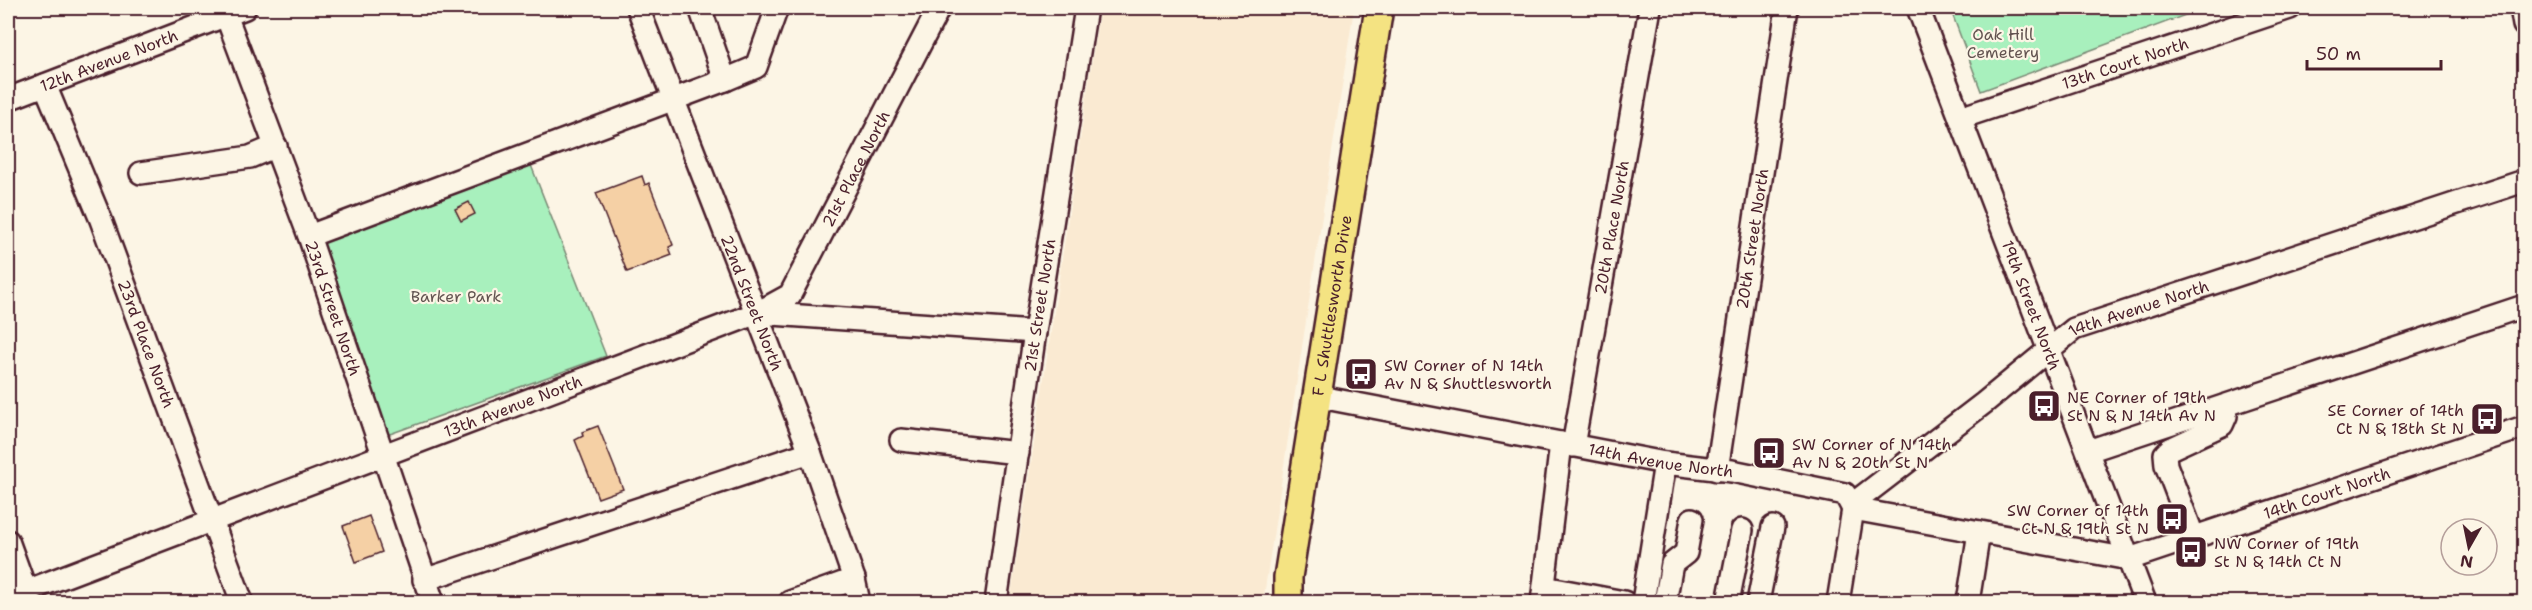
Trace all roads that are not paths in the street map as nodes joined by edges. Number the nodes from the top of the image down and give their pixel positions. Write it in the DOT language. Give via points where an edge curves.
graph roads {
  1 [pos="638,8"];
  2 [pos="700,8"];
  3 [pos="777,8"];
  4 [pos="939,8"];
  5 [pos="1086,8"];
  6 [pos="1379,8"];
  7 [pos="1650,8"];
  8 [pos="1787,8"];
  9 [pos="1918,8"];
  10 [pos="2290,8"];
  11 [pos="2522,8"];
  12 [pos="236,11"];
  13 [pos="2524,25"];
  14 [pos="725,80"];
  15 [pos="45,86"];
  16 [pos="8,99"];
  17 [pos="673,100"];
  18 [pos="1960,118"];
  19 [pos="276,146"];
  20 [pos="141,173"];
  21 [pos="2524,181"];
  22 [pos="309,236"];
  23 [pos="2524,306"];
  24 [pos="757,313"];
  25 [pos="1035,332"];
  26 [pos="2049,349"];
  27 [pos="1315,396"];
  28 [pos="2224,406"];
  29 [pos="2524,427"];
  30 [pos="901,440"];
  31 [pos="1567,445"];
  32 [pos="2088,451"];
  33 [pos="810,452"];
  34 [pos="1018,453"];
  35 [pos="381,455"];
  36 [pos="1665,463"];
  37 [pos="1717,470"];
  38 [pos="1853,509"];
  39 [pos="1692,519"];
  40 [pos="212,520"];
  41 [pos="1773,527"];
  42 [pos="1742,530"];
  43 [pos="1979,532"];
  44 [pos="2194,538"];
  45 [pos="8,541"];
  46 [pos="2129,559"];
  47 [pos="854,579"];
  48 [pos="424,580"];
  49 [pos="1543,595"];
  50 [pos="21,597"];
  51 [pos="242,603"];
  52 [pos="433,603"];
  53 [pos="790,603"];
  54 [pos="859,603"];
  55 [pos="996,603"];
  56 [pos="1288,603"];
  57 [pos="1624,603"];
  58 [pos="1643,603"];
  59 [pos="1665,603"];
  60 [pos="1728,603"];
  61 [pos="1758,603"];
  62 [pos="1838,603"];
  63 [pos="1968,603"];
  64 [pos="2145,603"];
  1 -- 17 [label="street, 22nd Street North"];
  2 -- 14 [label="street"];
  3 -- 14 [label="street" via="756,67"];
  4 -- 24 [label="street, 21st Place North" via="790,295"];
  5 -- 25 [label="street, 21st Street North"];
  6 -- 27 [label="main road, F L Shuttlesworth Drive"];
  7 -- 31 [label="street, 20th Place North"];
  8 -- 37 [label="street, 20th Street North"];
  9 -- 18 [label="street, 19th Street North"];
  10 -- 18 [label="street, 13th Court North"];
  11 -- 13 [label="street"];
  12 -- 15 [label="street, 12th Avenue North"];
  12 -- 19 [label="street, 23rd Street North"];
  14 -- 17 [label="street"];
  15 -- 16 [label="street, 12th Avenue North"];
  15 -- 40 [label="street, 23rd Place North" via="101,220"];
  17 -- 22 [label="street"];
  17 -- 24 [label="street, 22nd Street North"];
  18 -- 26 [label="street, 19th Street North"];
  19 -- 20 [label="street" via="250,157"];
  19 -- 22 [label="street, 23rd Street North"];
  21 -- 26 [label="street, 14th Avenue North" via="2074,329"];
  22 -- 35 [label="street, 23rd Street North"];
  23 -- 28 [label="street"];
  24 -- 25 [label="street, 13th Avenue North"];
  24 -- 33 [label="street, 22nd Street North"];
  24 -- 35 [label="street, 13th Avenue North"];
  25 -- 34 [label="street, 21st Street North"];
  26 -- 32 [label="street, 19th Street North"];
  26 -- 38 [label="street, 14th Avenue North" via="1859,499"];
  27 -- 31 [label="street, 14th Avenue North"];
  27 -- 56 [label="main road, F L Shuttlesworth Drive" via="1288,577"];
  28 -- 32 [label="street"];
  28 -- 44 [label="street" via="2226,416 2222,425 2165,454"];
  29 -- 44 [label="street, 14th Court North"];
  30 -- 34 [label="street"];
  31 -- 36 [label="street, 14th Avenue North"];
  31 -- 49 [label="street, 20th Place North"];
  32 -- 46 [label="street, 19th Street North"];
  33 -- 47 [label="street, 22nd Street North"];
  33 -- 48 [label="street"];
  34 -- 55 [label="street, 21st Street North"];
  35 -- 40 [label="street, 13th Avenue North"];
  35 -- 48 [label="street, 23rd Street North"];
  36 -- 37 [label="street, 14th Avenue North"];
  36 -- 58 [label="street"];
  37 -- 38 [label="street, 14th Avenue North" via="1845,494"];
  38 -- 43 [label="street"];
  38 -- 62 [label="street"];
  39 -- 59 [label="street" via="1686,553 1672,564"];
  40 -- 50 [label="street, 13th Avenue North"];
  40 -- 51 [label="street, 23rd Place North"];
  41 -- 61 [label="street"];
  42 -- 60 [label="street"];
  43 -- 46 [label="street"];
  43 -- 63 [label="street"];
  44 -- 46 [label="street, 14th Court North"];
  45 -- 50 [label="street"];
  46 -- 64 [label="street, 19th Street North"];
  47 -- 53 [label="street"];
  47 -- 54 [label="street, 22nd Street North"];
  48 -- 52 [label="street, 23rd Street North"];
  49 -- 57 [label="street"];
}
